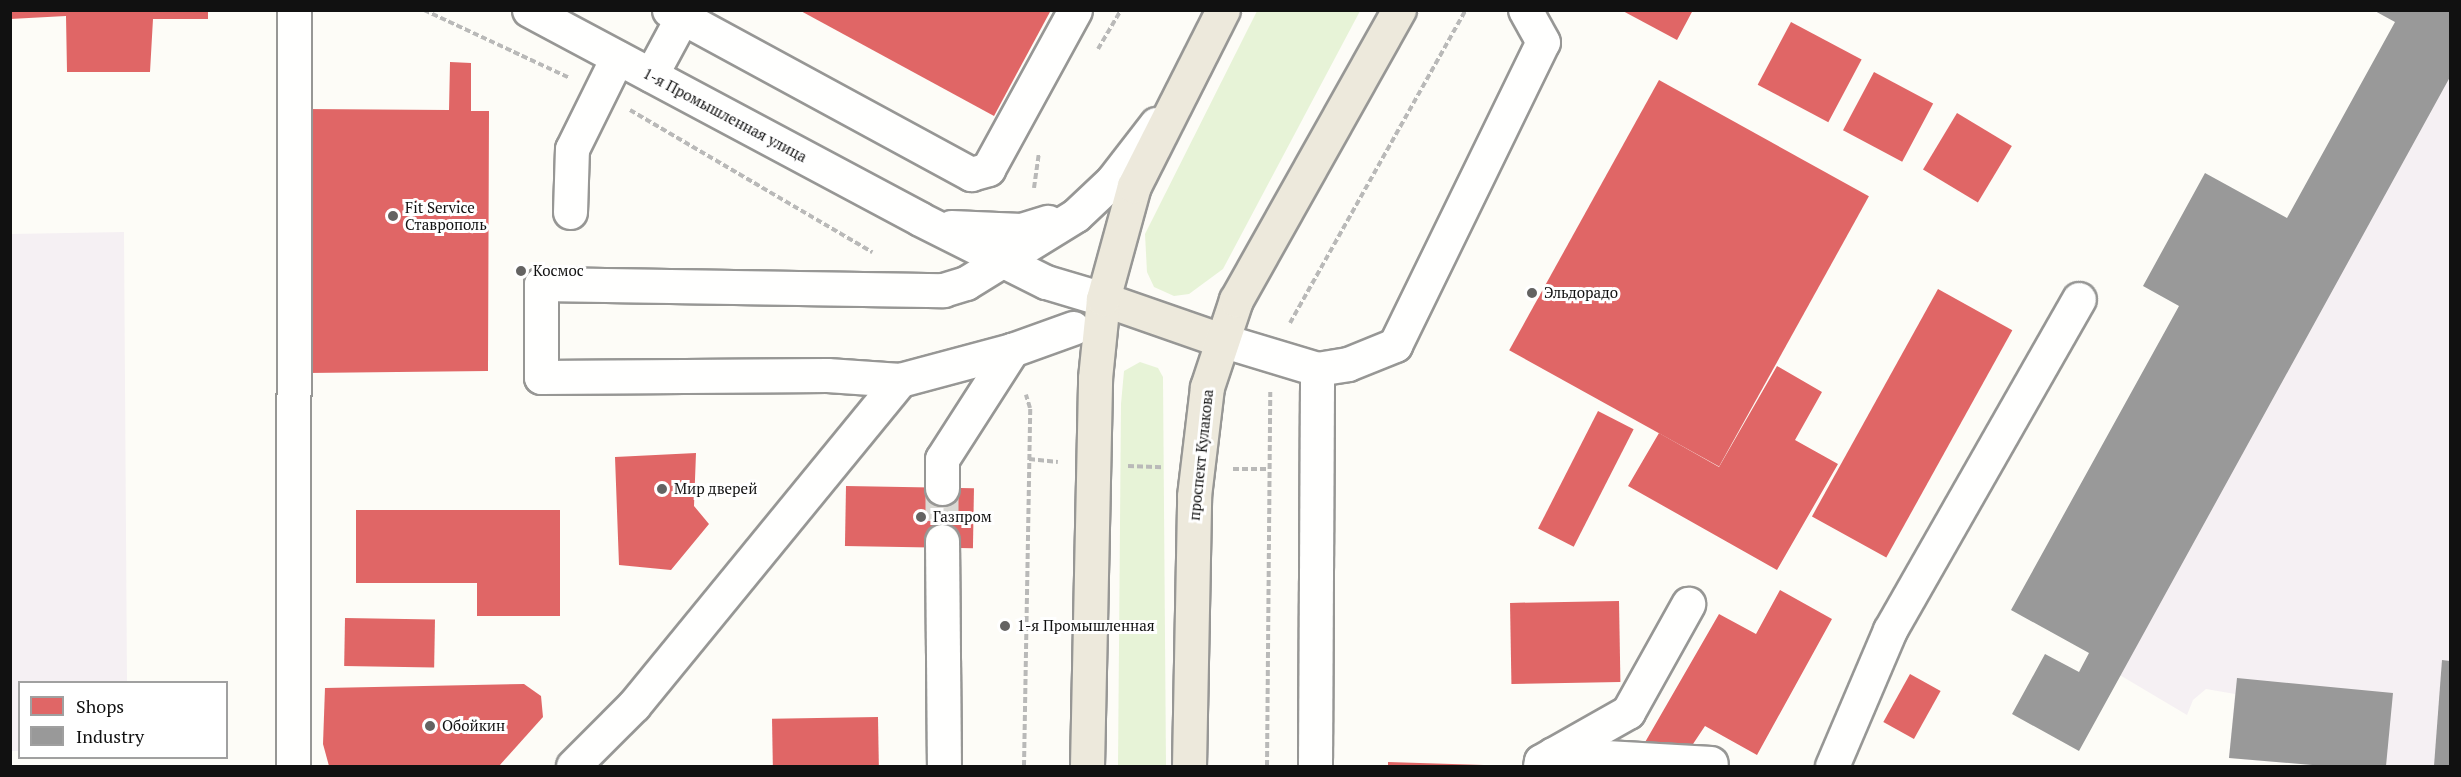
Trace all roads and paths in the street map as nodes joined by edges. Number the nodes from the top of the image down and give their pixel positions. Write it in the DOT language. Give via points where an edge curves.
graph roads {
  1 [pos="294,10"];
  2 [pos="424,10"];
  3 [pos="1075,10"];
  4 [pos="1223,10"];
  5 [pos="1399,10"];
  6 [pos="1466,10"];
  7 [pos="1525,10"];
  8 [pos="535,12"];
  9 [pos="679,13"];
  10 [pos="617,58"];
  11 [pos="651,75"];
  12 [pos="600,92"];
  13 [pos="1175,99"];
  14 [pos="570,212"];
  15 [pos="1076,215"];
  16 [pos="920,219"];
  17 [pos="883,258"];
  18 [pos="1003,259"];
  19 [pos="1046,282"];
  20 [pos="2079,299"];
  21 [pos="1102,300"];
  22 [pos="1073,328"];
  23 [pos="1221,340"];
  24 [pos="1012,350"];
  25 [pos="1271,356"];
  26 [pos="1317,369"];
  27 [pos="1095,378"];
  28 [pos="900,380"];
  29 [pos="1092,465"];
  30 [pos="1196,469"];
  31 [pos="1267,469"];
  32 [pos="942,488"];
  33 [pos="942,541"];
  34 [pos="1688,604"];
  35 [pos="1547,760"];
  36 [pos="1711,763"];
  37 [pos="293,766"];
  38 [pos="573,766"];
  39 [pos="944,766"];
  40 [pos="1024,766"];
  41 [pos="1087,766"];
  42 [pos="1189,766"];
  43 [pos="1267,766"];
  44 [pos="1315,766"];
  45 [pos="1832,766"];
  1 -- 37 [label="street"];
  2 -- 12 [label="path"];
  3 -- 9 [label="street" via="988,170 970,174"];
  4 -- 13 [label="main road"];
  5 -- 23 [label="main road, проспект Кулакова" via="1236,300"];
  6 -- 25 [label="path"];
  7 -- 26 [label="street" via="1543,42 1395,345 1348,364"];
  8 -- 10 [label="street, 1-я Промышленная улица"];
  9 -- 11 [label="street"];
  10 -- 11 [label="street, 1-я Промышленная улица"];
  10 -- 12 [label="street"];
  11 -- 16 [label="street, 1-я Промышленная улица"];
  12 -- 14 [label="street" via="572,149"];
  12 -- 17 [label="path"];
  13 -- 15 [label="street" via="1112,182"];
  13 -- 21 [label="main road" via="1134,186"];
  15 -- 16 [label="street" via="1021,230 957,228"];
  15 -- 18 [label="street"];
  16 -- 18 [label="street"];
  18 -- 19 [label="street"];
  18 -- 28 [label="street" via="966,283 943,290 541,284 541,377 827,375"];
  19 -- 21 [label="street"];
  19 -- 22 [label="street"];
  20 -- 45 [label="street" via="1890,630"];
  21 -- 23 [label="main road"];
  21 -- 27 [label="main road"];
  22 -- 24 [label="street"];
  22 -- 27 [label="street"];
  23 -- 25 [label="street"];
  23 -- 30 [label="main road, проспект Кулакова" via="1207,387"];
  24 -- 28 [label="street"];
  24 -- 32 [label="street" via="942,459"];
  25 -- 26 [label="street"];
  25 -- 31 [label="path"];
  26 -- 44 [label="street"];
  27 -- 29 [label="main road"];
  28 -- 38 [label="street" via="634,705"];
  29 -- 30 [label="path"];
  29 -- 40 [label="path" via="1029,459"];
  29 -- 41 [label="main road"];
  30 -- 31 [label="path"];
  30 -- 42 [label="main road, проспект Кулакова"];
  31 -- 43 [label="path"];
  33 -- 39 [label="street"];
  34 -- 35 [label="street" via="1628,712"];
  35 -- 36 [label="street"];
}
